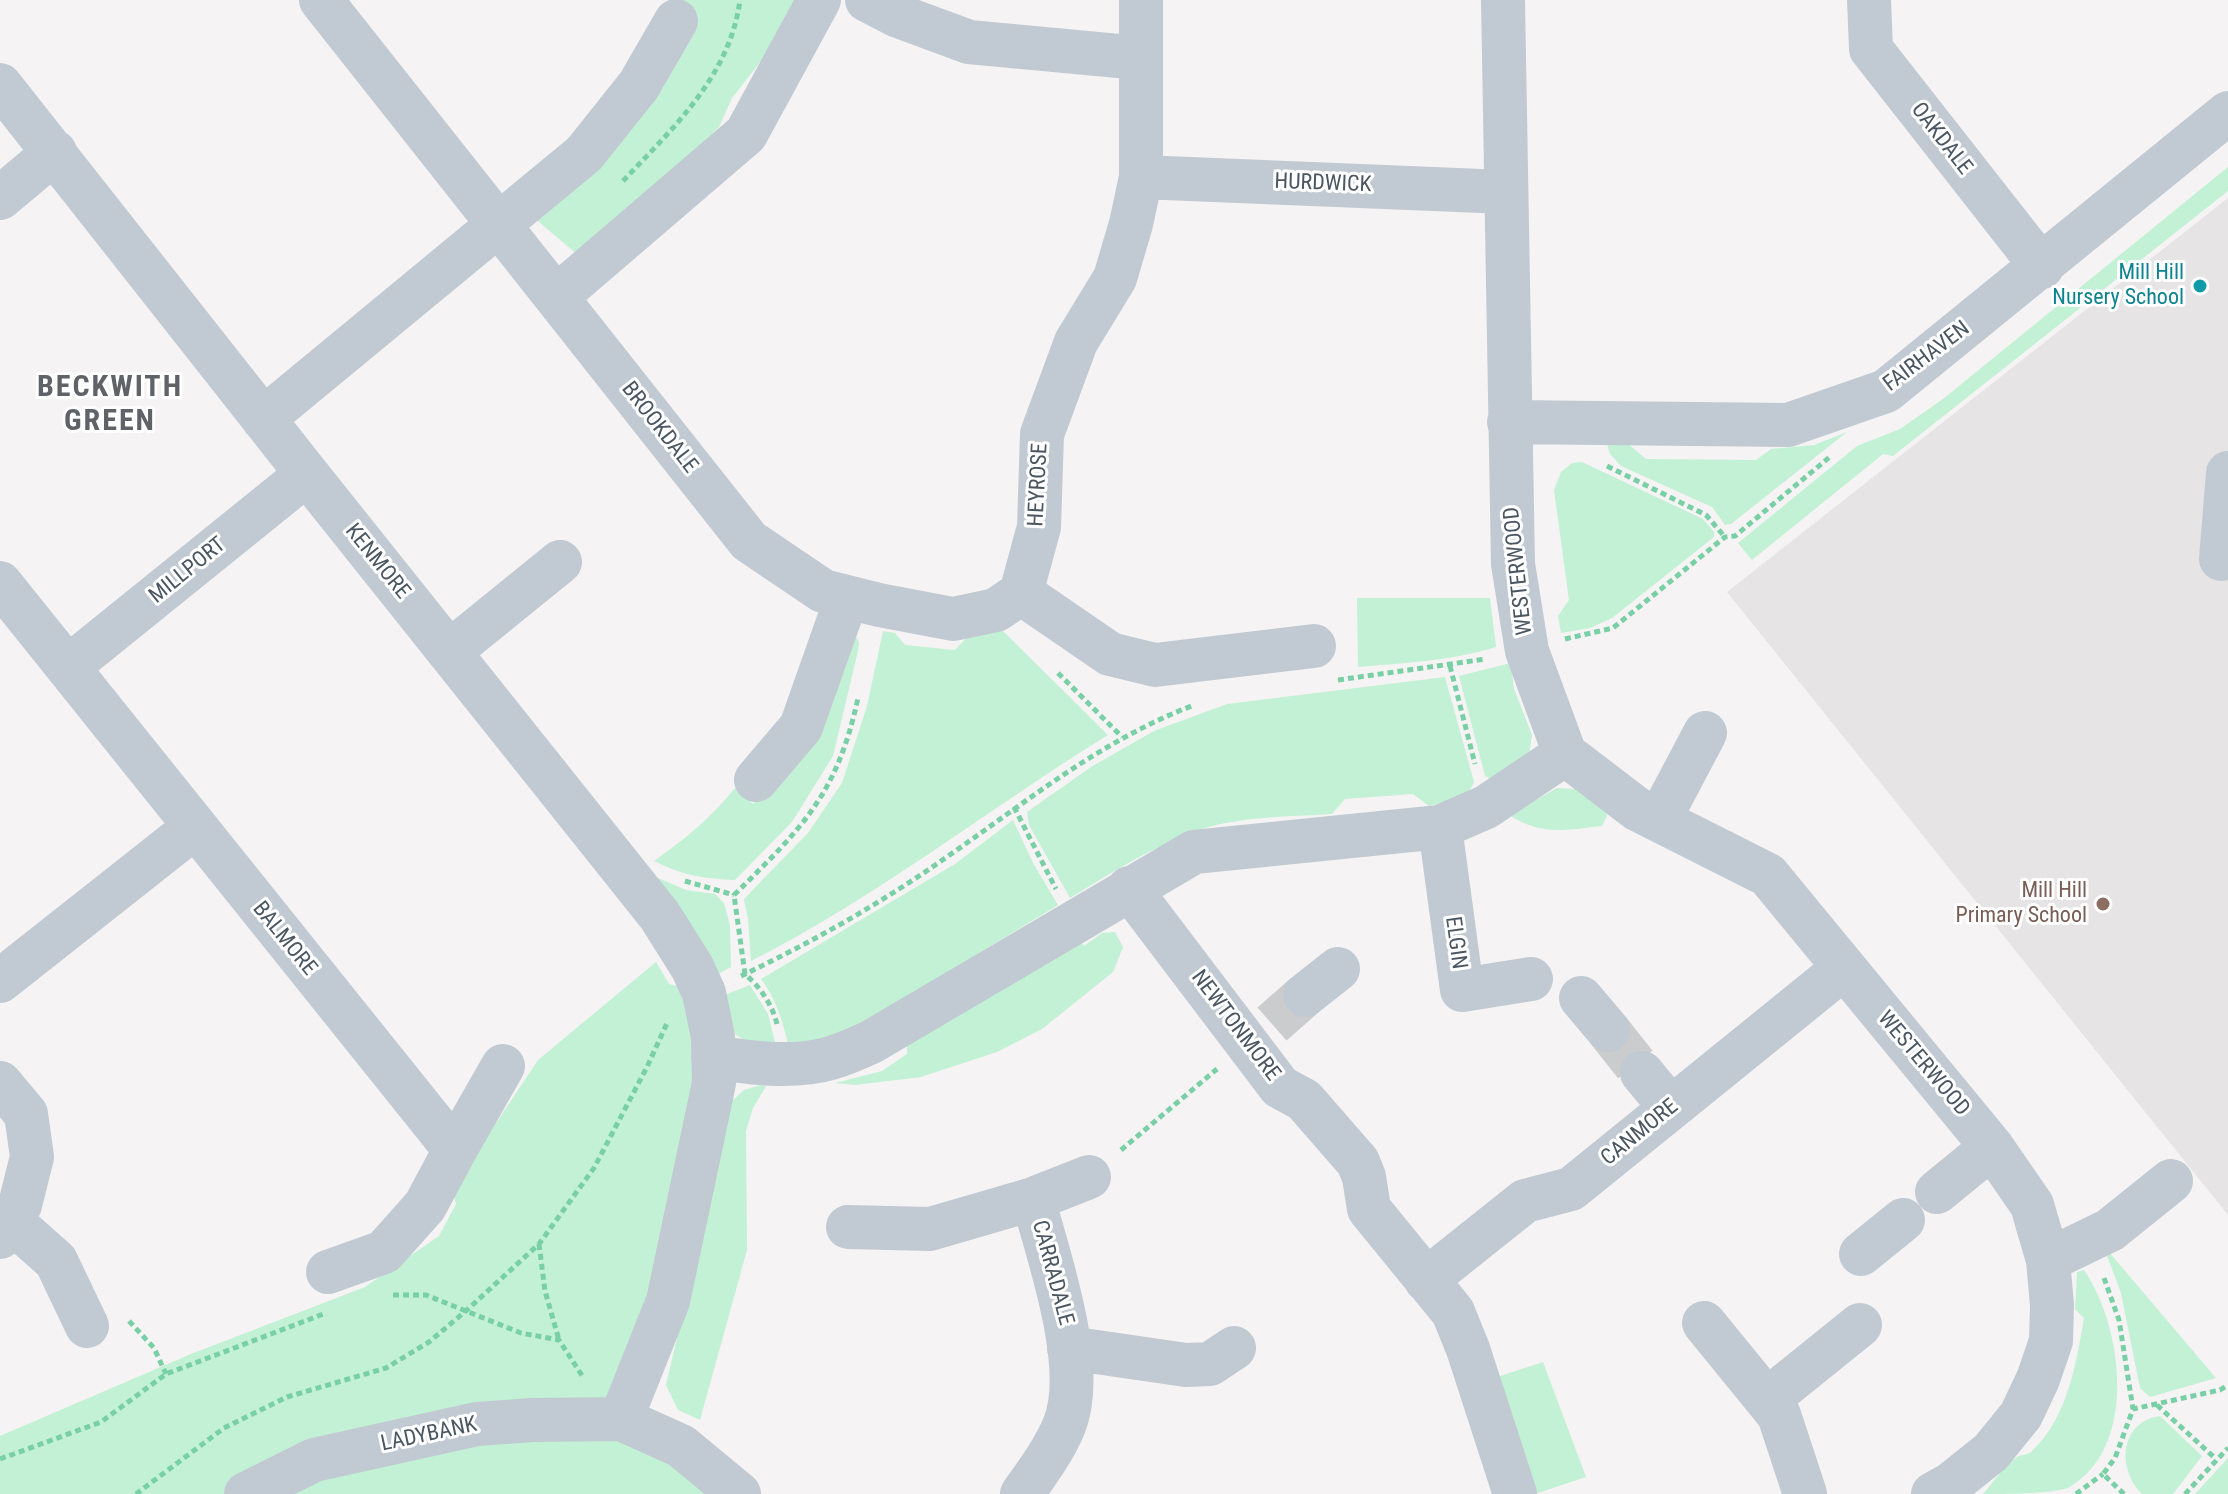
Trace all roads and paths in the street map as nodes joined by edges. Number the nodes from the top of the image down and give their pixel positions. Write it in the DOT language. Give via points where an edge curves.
graph roads {
  1 [pos="321,0"];
  2 [pos="819,0"];
  3 [pos="867,0"];
  4 [pos="1141,0"];
  5 [pos="1503,0"];
  6 [pos="1869,0"];
  7 [pos="676,21"];
  8 [pos="1140,58"];
  9 [pos="0,85"];
  10 [pos="2228,113"];
  11 [pos="55,152"];
  12 [pos="1141,177"];
  13 [pos="1506,192"];
  14 [pos="0,198"];
  15 [pos="498,225"];
  16 [pos="2042,267"];
  17 [pos="556,297"];
  18 [pos="263,419"];
  19 [pos="1509,422"];
  20 [pos="1588,423"];
  21 [pos="2228,473"];
  22 [pos="307,474"];
  23 [pos="1725,537"];
  24 [pos="2221,559"];
  25 [pos="560,562"];
  26 [pos="0,583"];
  27 [pos="1021,593"];
  28 [pos="847,597"];
  29 [pos="1527,651"];
  30 [pos="449,652"];
  31 [pos="1322,663"];
  32 [pos="1450,666"];
  33 [pos="68,667"];
  34 [pos="860,692"];
  35 [pos="1197,704"];
  36 [pos="1705,733"];
  37 [pos="1565,754"];
  38 [pos="756,780"];
  39 [pos="1014,807"];
  40 [pos="1486,807"];
  41 [pos="1659,820"];
  42 [pos="195,827"];
  43 [pos="1440,827"];
  44 [pos="1129,888"];
  45 [pos="1075,920"];
  46 [pos="1844,968"];
  47 [pos="745,974"];
  48 [pos="1531,979"];
  49 [pos="698,980"];
  50 [pos="0,981"];
  51 [pos="1260,1034"];
  52 [pos="713,1057"];
  53 [pos="787,1063"];
  54 [pos="503,1066"];
  55 [pos="1642,1073"];
  56 [pos="0,1083"];
  57 [pos="1671,1108"];
  58 [pos="1992,1147"];
  59 [pos="455,1150"];
  60 [pos="1089,1177"];
  61 [pos="2171,1181"];
  62 [pos="1937,1192"];
  63 [pos="1033,1199"];
  64 [pos="1903,1220"];
  65 [pos="848,1227"];
  66 [pos="6,1230"];
  67 [pos="2092,1238"];
  68 [pos="539,1244"];
  69 [pos="1861,1254"];
  70 [pos="2048,1260"];
  71 [pos="1426,1280"];
  72 [pos="333,1290"];
  73 [pos="391,1295"];
  74 [pos="467,1310"];
  75 [pos="1704,1323"];
  76 [pos="1860,1325"];
  77 [pos="87,1326"];
  78 [pos="559,1340"];
  79 [pos="1069,1348"];
  80 [pos="1234,1348"];
  81 [pos="2228,1385"];
  82 [pos="1767,1400"];
  83 [pos="2157,1405"];
  84 [pos="2133,1409"];
  85 [pos="610,1419"];
  86 [pos="2228,1448"];
  87 [pos="0,1459"];
  88 [pos="2216,1459"];
  89 [pos="2103,1474"];
  90 [pos="136,1494"];
  91 [pos="246,1494"];
  92 [pos="739,1494"];
  93 [pos="1022,1494"];
  94 [pos="1515,1494"];
  95 [pos="1805,1494"];
  96 [pos="1933,1494"];
  97 [pos="2076,1494"];
  98 [pos="2124,1494"];
  99 [pos="2185,1494"];
  1 -- 15 [label="street, BROOKDALE"];
  2 -- 17 [label="street" via="746,134"];
  3 -- 8 [label="street" via="969,42"];
  4 -- 8 [label="street"];
  5 -- 13 [label="street, WESTERWOOD"];
  6 -- 16 [label="street, OAKDALE" via="1871,49"];
  7 -- 15 [label="street" via="639,85 584,154"];
  8 -- 12 [label="street"];
  9 -- 11 [label="street, KENMORE"];
  10 -- 16 [label="street, FAIRHAVEN"];
  11 -- 14 [label="street"];
  11 -- 18 [label="street, KENMORE"];
  12 -- 13 [label="street, HURDWICK"];
  12 -- 27 [label="street, HEYROSE" via="1115,278 1076,342 1042,434 1039,527"];
  13 -- 19 [label="street, WESTERWOOD"];
  15 -- 17 [label="street, BROOKDALE"];
  15 -- 18 [label="street"];
  16 -- 20 [label="street, FAIRHAVEN" via="1886,391 1816,416 1788,425"];
  17 -- 28 [label="street, BROOKDALE" via="749,541 823,591"];
  18 -- 22 [label="street, KENMORE"];
  19 -- 20 [label="street, FAIRHAVEN"];
  19 -- 29 [label="street, WESTERWOOD" via="1513,564"];
  20 -- 23 [label="path" via="1587,456 1706,515"];
  21 -- 24 [label="street"];
  22 -- 30 [label="street, KENMORE"];
  22 -- 33 [label="street, MILLPORT"];
  25 -- 30 [label="street"];
  26 -- 33 [label="street, BALMORE"];
  27 -- 28 [label="street, BROOKDALE" via="996,610 953,619"];
  27 -- 31 [label="street" via="1110,654 1155,665"];
  28 -- 38 [label="street" via="801,727"];
  29 -- 32 [label="path"];
  29 -- 37 [label="street, WESTERWOOD"];
  30 -- 49 [label="street, KENMORE" via="660,916"];
  31 -- 32 [label="path"];
  32 -- 40 [label="path"];
  33 -- 42 [label="street, BALMORE"];
  34 -- 47 [label="path" via="843,756 823,797 792,838 734,895"];
  35 -- 39 [label="path" via="1122,737"];
  36 -- 41 [label="street"];
  37 -- 40 [label="street"];
  37 -- 41 [label="street, WESTERWOOD"];
  39 -- 45 [label="path"];
  39 -- 47 [label="path" via="842,924"];
  40 -- 43 [label="street"];
  41 -- 46 [label="street, WESTERWOOD" via="1768,875"];
  42 -- 50 [label="street"];
  42 -- 59 [label="street, BALMORE"];
  43 -- 44 [label="street" via="1194,852"];
  43 -- 48 [label="street, ELGIN" via="1462,990"];
  44 -- 45 [label="street"];
  44 -- 51 [label="street, NEWTONMORE"];
  45 -- 53 [label="street" via="871,1042 829,1059"];
  46 -- 57 [label="street, CANMORE"];
  46 -- 58 [label="street, WESTERWOOD"];
  47 -- 49 [label="path"];
  47 -- 53 [label="path" via="774,1012"];
  49 -- 52 [label="street, KENMORE"];
  49 -- 68 [label="path" via="594,1168"];
  51 -- 60 [label="path"];
  51 -- 71 [label="street, NEWTONMORE" via="1280,1087 1304,1100 1358,1162 1369,1209"];
  52 -- 53 [label="street"];
  52 -- 85 [label="street" via="714,1083 668,1301"];
  54 -- 59 [label="street"];
  55 -- 57 [label="street"];
  56 -- 66 [label="street" via="26,1114 32,1157 20,1205"];
  57 -- 71 [label="street, CANMORE" via="1571,1189 1525,1201"];
  58 -- 62 [label="street"];
  58 -- 70 [label="street, WESTERWOOD" via="2032,1205"];
  59 -- 72 [label="street" via="425,1206 384,1252"];
  60 -- 63 [label="street, CARRADALE"];
  61 -- 67 [label="street" via="2110,1230"];
  63 -- 65 [label="street, CARRADALE" via="930,1229"];
  63 -- 79 [label="street, CARRADALE"];
  64 -- 69 [label="street"];
  66 -- 77 [label="street" via="56,1261"];
  67 -- 70 [label="street"];
  67 -- 84 [label="path" via="2119,1320"];
  68 -- 74 [label="path"];
  68 -- 78 [label="path"];
  70 -- 96 [label="street, WESTERWOOD" via="2051,1341 2021,1415 1991,1452"];
  71 -- 94 [label="street, NEWTONMORE" via="1453,1312"];
  72 -- 87 [label="path" via="166,1374 101,1422"];
  73 -- 74 [label="path" via="426,1295"];
  74 -- 78 [label="path" via="521,1333"];
  74 -- 90 [label="path" via="386,1368 287,1397 224,1428"];
  75 -- 82 [label="street"];
  76 -- 82 [label="street"];
  78 -- 85 [label="path"];
  79 -- 80 [label="street, CARRADALE" via="1186,1365 1210,1364"];
  79 -- 93 [label="street, CARRADALE" via="1071,1387 1065,1424"];
  81 -- 83 [label="path"];
  82 -- 95 [label="street" via="1779,1415"];
  83 -- 84 [label="path"];
  83 -- 88 [label="path"];
  84 -- 89 [label="path" via="2115,1458"];
  85 -- 91 [label="street, LADYBANK" via="477,1424 314,1460"];
  85 -- 92 [label="street, LADYBANK" via="681,1446"];
  86 -- 88 [label="path"];
  88 -- 99 [label="path"];
  89 -- 97 [label="path"];
  89 -- 98 [label="path"];
}
